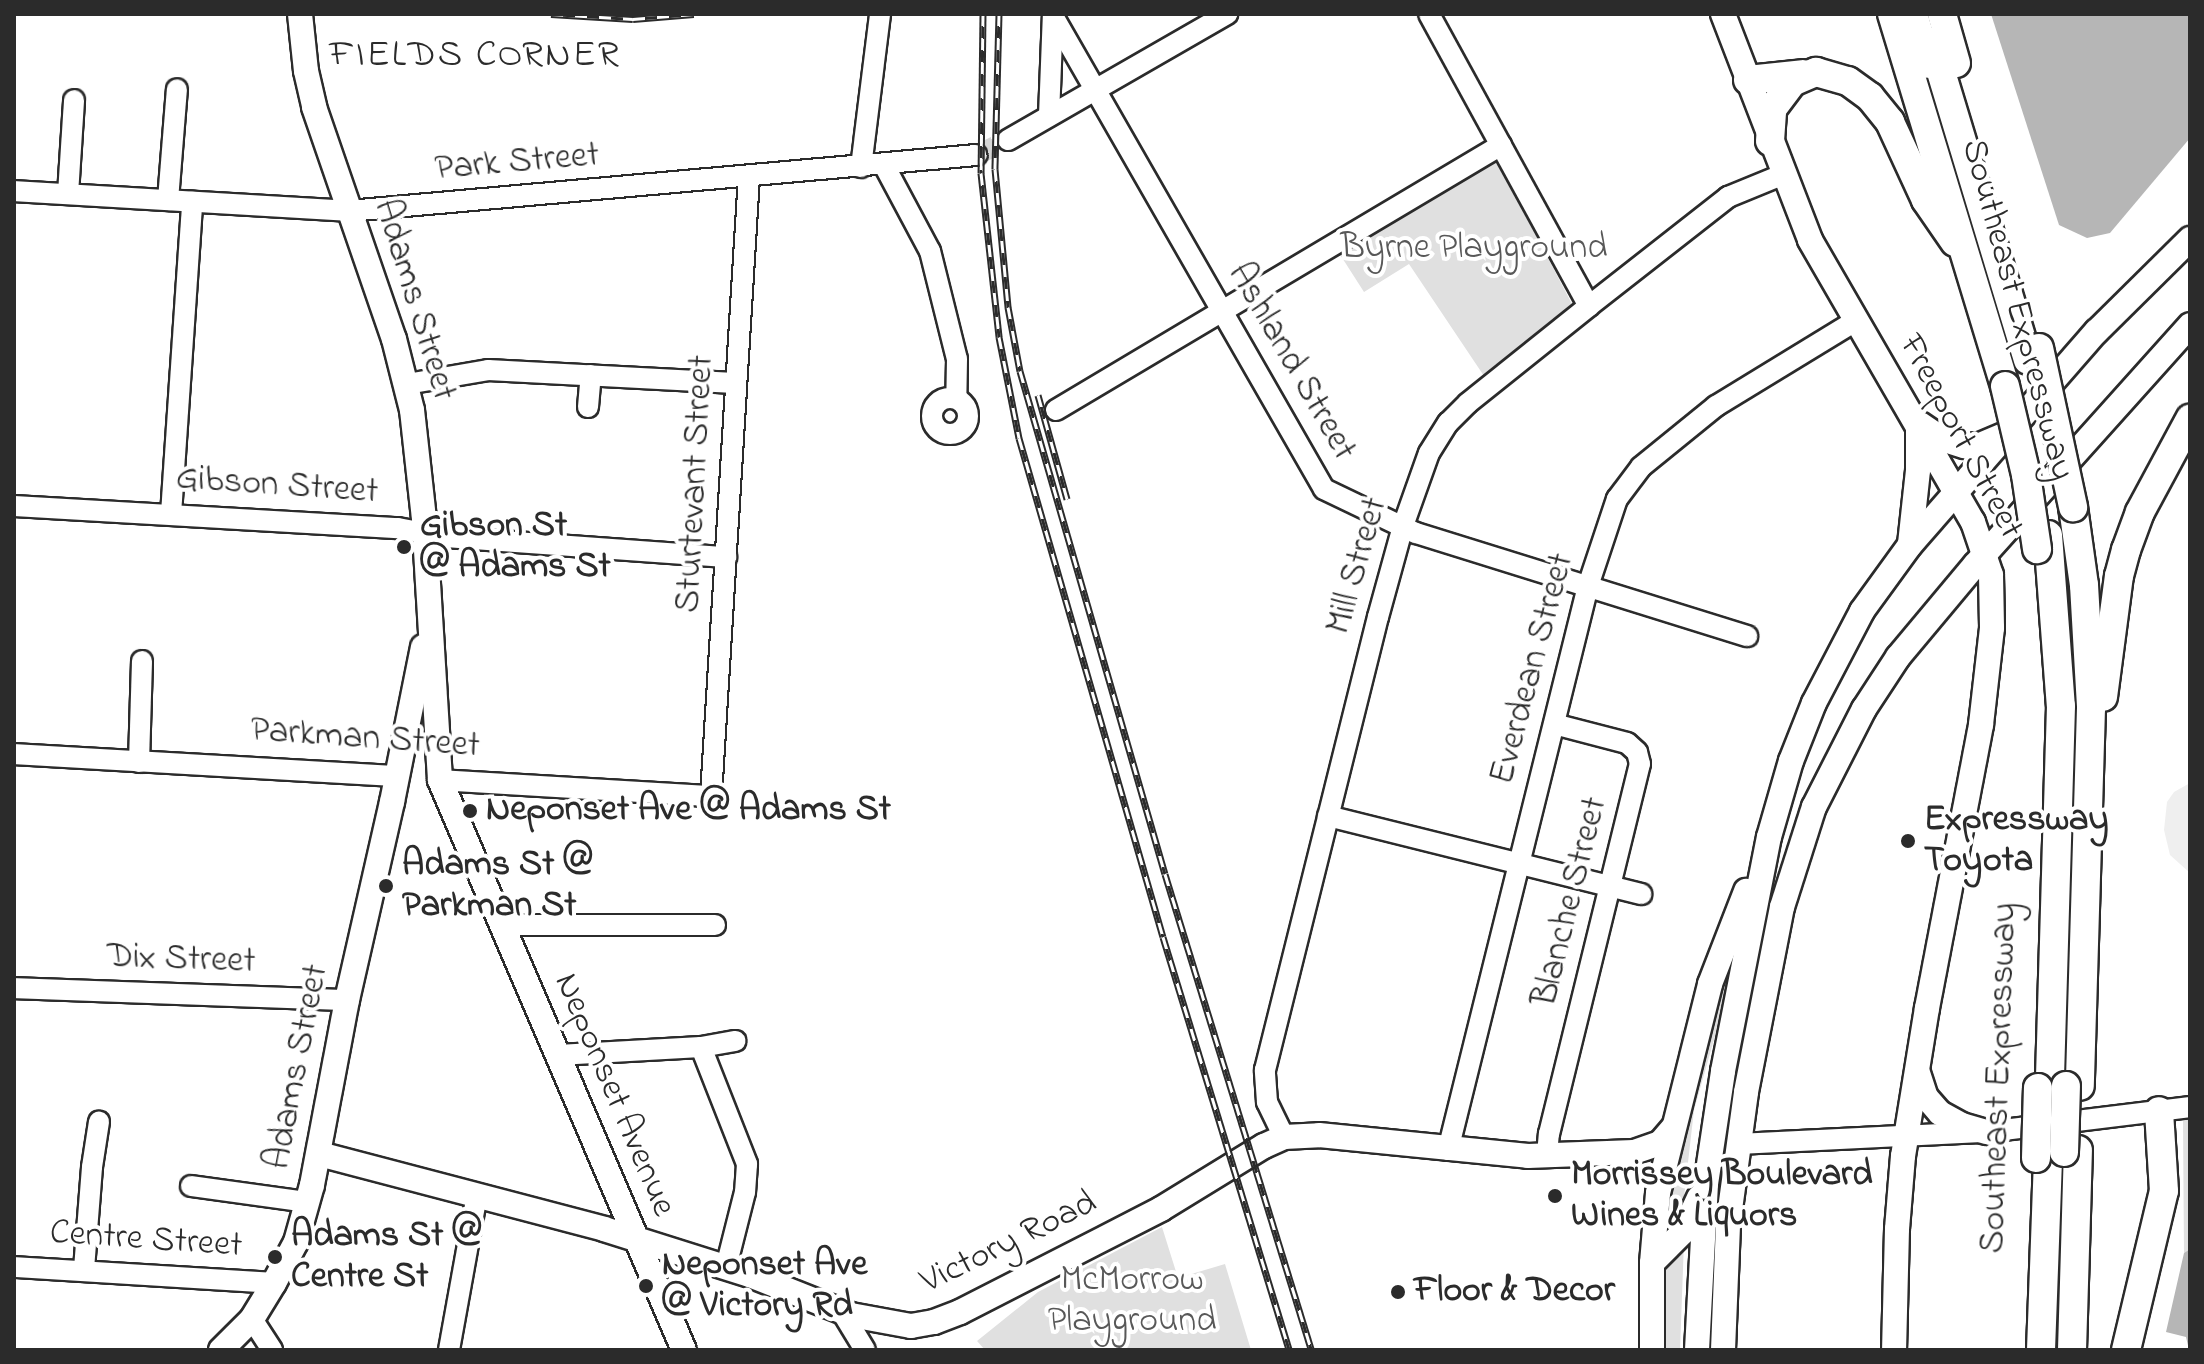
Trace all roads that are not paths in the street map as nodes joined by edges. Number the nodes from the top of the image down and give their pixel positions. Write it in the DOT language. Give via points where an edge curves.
graph roads {
  1 [pos="300,14"];
  2 [pos="880,14"];
  3 [pos="1227,14"];
  4 [pos="1429,14"];
  5 [pos="1723,14"];
  6 [pos="1892,14"];
  7 [pos="1913,14"];
  8 [pos="1924,14"];
  9 [pos="1942,14"];
  10 [pos="1053,15"];
  11 [pos="1810,73"];
  12 [pos="1748,80"];
  13 [pos="1095,88"];
  14 [pos="177,89"];
  15 [pos="74,100"];
  16 [pos="1049,116"];
  17 [pos="1008,140"];
  18 [pos="1770,141"];
  19 [pos="1501,145"];
  20 [pos="977,155"];
  21 [pos="884,165"];
  22 [pos="861,167"];
  23 [pos="1782,175"];
  24 [pos="749,177"];
  25 [pos="14,191"];
  26 [pos="68,194"];
  27 [pos="168,200"];
  28 [pos="192,202"];
  29 [pos="349,211"];
  30 [pos="2190,239"];
  31 [pos="1971,266"];
  32 [pos="1589,306"];
  33 [pos="1222,312"];
  34 [pos="1855,321"];
  35 [pos="2190,325"];
  36 [pos="2022,366"];
  37 [pos="591,375"];
  38 [pos="735,383"];
  39 [pos="407,384"];
  40 [pos="956,398"];
  41 [pos="588,407"];
  42 [pos="1056,410"];
  43 [pos="2190,419"];
  44 [pos="1918,423"];
  45 [pos="2011,428"];
  46 [pos="1955,490"];
  47 [pos="14,506"];
  48 [pos="171,514"];
  49 [pos="1403,526"];
  50 [pos="2055,527"];
  51 [pos="424,532"];
  52 [pos="1910,545"];
  53 [pos="1986,554"];
  54 [pos="726,557"];
  55 [pos="1588,586"];
  56 [pos="430,613"];
  57 [pos="1747,636"];
  58 [pos="142,661"];
  59 [pos="436,724"];
  60 [pos="1554,724"];
  61 [pos="2092,749"];
  62 [pos="14,754"];
  63 [pos="139,762"];
  64 [pos="397,776"];
  65 [pos="440,780"];
  66 [pos="711,796"];
  67 [pos="1328,816"];
  68 [pos="1769,837"];
  69 [pos="1518,863"];
  70 [pos="1610,887"];
  71 [pos="1641,894"];
  72 [pos="502,925"];
  73 [pos="715,925"];
  74 [pos="14,988"];
  75 [pos="347,1000"];
  76 [pos="735,1041"];
  77 [pos="701,1047"];
  78 [pos="558,1055"];
  79 [pos="1918,1069"];
  80 [pos="2059,1087"];
  81 [pos="2190,1107"];
  82 [pos="2159,1111"];
  83 [pos="99,1122"];
  84 [pos="1673,1128"];
  85 [pos="1987,1132"];
  86 [pos="1907,1136"];
  87 [pos="1284,1137"];
  88 [pos="1738,1144"];
  89 [pos="1448,1150"];
  90 [pos="1634,1152"];
  91 [pos="319,1154"];
  92 [pos="2056,1154"];
  93 [pos="1547,1155"];
  94 [pos="1709,1157"];
  95 [pos="191,1186"];
  96 [pos="1658,1193"];
  97 [pos="477,1195"];
  98 [pos="307,1202"];
  99 [pos="636,1238"];
  100 [pos="1652,1263"];
  101 [pos="14,1267"];
  102 [pos="726,1267"];
  103 [pos="84,1269"];
  104 [pos="274,1283"];
  105 [pos="842,1312"];
  106 [pos="252,1319"];
  107 [pos="221,1350"];
  108 [pos="272,1350"];
  109 [pos="449,1350"];
  110 [pos="684,1350"];
  111 [pos="865,1350"];
  112 [pos="1652,1350"];
  113 [pos="1697,1350"];
  114 [pos="1723,1350"];
  115 [pos="1894,1350"];
  116 [pos="2029,1350"];
  117 [pos="2041,1350"];
  118 [pos="2058,1350"];
  119 [pos="2072,1350"];
  120 [pos="2126,1350"];
  1 -- 29 [label="main road, Adams Street" via="311,95"];
  2 -- 22 [label="street"];
  3 -- 13 [label="street"];
  4 -- 19 [label="street"];
  5 -- 12 [label="main road, Freeport Street"];
  6 -- 31 [label="highway, Southeast Expressway"];
  7 -- 36 [label="highway"];
  8 -- 36 [label="highway"];
  9 -- 36 [label="highway, Southeast Expressway"];
  10 -- 13 [label="street, Ashland Street"];
  10 -- 16 [label="street"];
  11 -- 12 [label="highway"];
  11 -- 18 [label="highway" via="1792,82 1775,102"];
  11 -- 31 [label="highway" via="1848,81 1879,107 1926,200"];
  12 -- 18 [label="main road, Freeport Street"];
  13 -- 16 [label="street"];
  13 -- 33 [label="street, Ashland Street"];
  14 -- 27 [label="street"];
  15 -- 26 [label="street"];
  16 -- 17 [label="street"];
  18 -- 23 [label="main road, Freeport Street"];
  19 -- 32 [label="street"];
  19 -- 33 [label="street"];
  20 -- 21 [label="street, Park Street"];
  21 -- 22 [label="street, Park Street"];
  21 -- 40 [label="street" via="930,251 957,359"];
  22 -- 24 [label="street, Park Street"];
  23 -- 32 [label="street, Mill Street" via="1728,197"];
  23 -- 34 [label="main road, Freeport Street" via="1818,257"];
  24 -- 29 [label="street, Park Street"];
  24 -- 38 [label="street, Sturtevant Street"];
  25 -- 26 [label="street, Park Street"];
  26 -- 27 [label="street, Park Street"];
  27 -- 28 [label="street, Park Street"];
  28 -- 29 [label="street, Park Street"];
  28 -- 48 [label="street"];
  29 -- 39 [label="main road, Adams Street"];
  30 -- 45 [label="main road" via="2097,331"];
  31 -- 36 [label="highway, Southeast Expressway"];
  32 -- 49 [label="street, Mill Street" via="1448,423 1424,463"];
  33 -- 42 [label="street"];
  33 -- 49 [label="street, Ashland Street" via="1320,484"];
  34 -- 44 [label="main road, Freeport Street"];
  34 -- 55 [label="street, Everdean Street" via="1723,401 1635,473 1613,507"];
  35 -- 53 [label="main road"];
  36 -- 50 [label="highway, Southeast Expressway, bridge"];
  36 -- 50 [label="highway, Southeast Expressway, bridge" via="2026,475"];
  37 -- 38 [label="street"];
  37 -- 39 [label="street" via="488,370"];
  37 -- 41 [label="street"];
  38 -- 54 [label="street, Sturtevant Street"];
  39 -- 51 [label="main road, Adams Street"];
  43 -- 61 [label="highway" via="2140,512 2126,550"];
  44 -- 45 [label="main road" via="1948,442 1970,446"];
  44 -- 46 [label="main road, Freeport Street"];
  44 -- 52 [label="main road"];
  45 -- 46 [label="main road"];
  46 -- 52 [label="main road"];
  46 -- 53 [label="main road, Freeport Street"];
  47 -- 48 [label="street, Gibson Street"];
  48 -- 51 [label="street, Gibson Street"];
  49 -- 55 [label="street, Ashland Street"];
  49 -- 67 [label="street, Mill Street"];
  50 -- 61 [label="highway, Southeast Expressway" via="2090,649"];
  50 -- 80 [label="highway, Southeast Expressway" via="2045,627"];
  50 -- 80 [label="highway" via="2074,613 2078,704"];
  51 -- 54 [label="street, Gibson Street"];
  51 -- 56 [label="main road, Adams Street"];
  52 -- 68 [label="main road" via="1862,611 1828,673 1791,761"];
  53 -- 79 [label="main road, Freeport Street" via="1992,628 1984,705"];
  53 -- 88 [label="main road" via="1883,679 1814,807 1779,920"];
  54 -- 66 [label="street, Sturtevant Street"];
  55 -- 57 [label="street, Ashland Street"];
  55 -- 60 [label="street, Everdean Street"];
  56 -- 59 [label="main road, Adams Street"];
  56 -- 64 [label="main road, Adams Street"];
  58 -- 63 [label="street"];
  59 -- 64 [label="main road" via="420,756"];
  59 -- 65 [label="main road, Adams Street"];
  60 -- 69 [label="street, Everdean Street"];
  60 -- 70 [label="street, Blanche Street" via="1622,742 1639,755"];
  61 -- 80 [label="highway, Southeast Expressway"];
  62 -- 63 [label="street, Parkman Street"];
  63 -- 64 [label="street, Parkman Street"];
  64 -- 65 [label="main road, Parkman Street"];
  64 -- 75 [label="main road, Adams Street"];
  65 -- 66 [label="street, Parkman Street"];
  65 -- 72 [label="main road, Neponset Avenue"];
  67 -- 69 [label="street"];
  67 -- 87 [label="street, Mill Street" via="1264,1075 1267,1102"];
  68 -- 84 [label="main road" via="1713,972"];
  68 -- 94 [label="main road"];
  69 -- 70 [label="street"];
  69 -- 89 [label="street, Everdean Street"];
  70 -- 71 [label="street"];
  70 -- 93 [label="street, Blanche Street"];
  72 -- 73 [label="street"];
  72 -- 78 [label="main road, Neponset Avenue"];
  74 -- 75 [label="street, Dix Street"];
  75 -- 91 [label="main road, Adams Street"];
  76 -- 77 [label="street"];
  77 -- 78 [label="street"];
  77 -- 102 [label="street" via="747,1164"];
  78 -- 99 [label="main road, Neponset Avenue"];
  79 -- 85 [label="main road" via="1926,1097 1940,1113"];
  79 -- 86 [label="main road, Freeport Street"];
  80 -- 92 [label="highway, Southeast Expressway, bridge"];
  80 -- 92 [label="highway, Southeast Expressway"];
  81 -- 82 [label="street"];
  82 -- 85 [label="street"];
  82 -- 120 [label="highway" via="2163,1202"];
  83 -- 103 [label="street"];
  84 -- 90 [label="main road, Victory Road" via="1656,1145"];
  84 -- 96 [label="main road"];
  85 -- 86 [label="street"];
  86 -- 88 [label="street"];
  86 -- 115 [label="main road, Freeport Street" via="1897,1229"];
  87 -- 89 [label="main road, Victory Road" via="1319,1135"];
  87 -- 105 [label="main road, Victory Road" via="1161,1209 947,1318 904,1325"];
  88 -- 114 [label="main road" via="1727,1237"];
  89 -- 93 [label="main road, Victory Road"];
  90 -- 93 [label="main road, Victory Road"];
  90 -- 96 [label="main road" via="1650,1166"];
  91 -- 97 [label="main road, Victory Road"];
  91 -- 98 [label="main road, Adams Street"];
  92 -- 116 [label="highway, Southeast Expressway"];
  92 -- 117 [label="highway"];
  92 -- 118 [label="highway"];
  92 -- 119 [label="highway, Southeast Expressway"];
  94 -- 100 [label="main road" via="1691,1218"];
  94 -- 113 [label="main road"];
  95 -- 98 [label="street"];
  96 -- 100 [label="main road"];
  97 -- 99 [label="main road, Victory Road"];
  97 -- 109 [label="street"];
  98 -- 104 [label="main road, Adams Street" via="296,1242"];
  99 -- 102 [label="main road, Victory Road"];
  99 -- 110 [label="main road, Neponset Avenue"];
  100 -- 112 [label="main road"];
  101 -- 103 [label="street, Centre Street"];
  102 -- 105 [label="main road, Victory Road"];
  103 -- 104 [label="street, Centre Street"];
  104 -- 106 [label="main road, Adams Street"];
  105 -- 111 [label="street"];
  106 -- 107 [label="main road, Adams Street"];
  106 -- 108 [label="street"];
}
